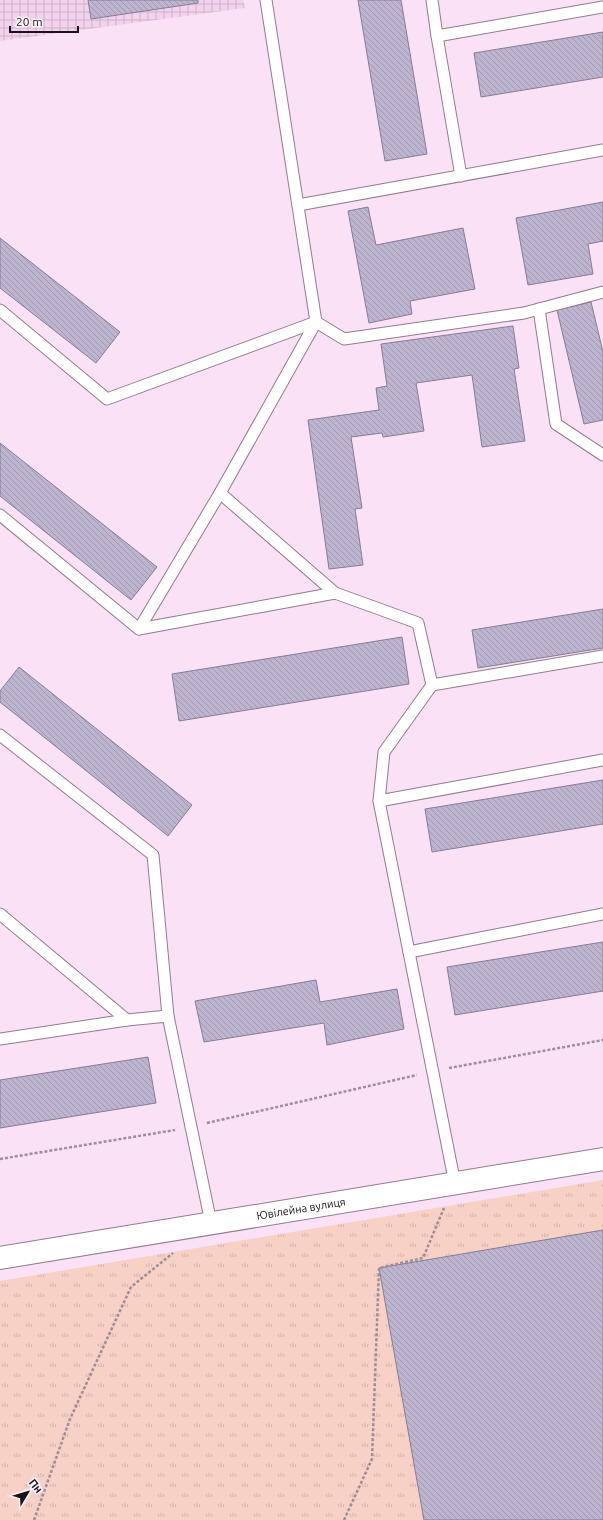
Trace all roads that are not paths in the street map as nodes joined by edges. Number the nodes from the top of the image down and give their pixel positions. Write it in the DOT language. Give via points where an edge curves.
graph roads {
  1 [pos="266,0"];
  2 [pos="432,0"];
  3 [pos="603,6"];
  4 [pos="436,36"];
  5 [pos="603,150"];
  6 [pos="460,176"];
  7 [pos="298,205"];
  8 [pos="603,292"];
  9 [pos="539,309"];
  10 [pos="0,310"];
  11 [pos="316,322"];
  12 [pos="603,455"];
  13 [pos="220,493"];
  14 [pos="0,515"];
  15 [pos="335,593"];
  16 [pos="139,629"];
  17 [pos="603,656"];
  18 [pos="432,685"];
  19 [pos="0,735"];
  20 [pos="603,760"];
  21 [pos="378,801"];
  22 [pos="0,914"];
  23 [pos="603,914"];
  24 [pos="409,952"];
  25 [pos="168,1016"];
  26 [pos="127,1020"];
  27 [pos="0,1039"];
  28 [pos="603,1159"];
  29 [pos="455,1184"];
  30 [pos="211,1223"];
  31 [pos="0,1258"];
  1 -- 7 [label="lane"];
  2 -- 4 [label="lane"];
  3 -- 4 [label="lane"];
  4 -- 6 [label="lane"];
  5 -- 6 [label="lane"];
  6 -- 7 [label="lane"];
  7 -- 11 [label="lane"];
  8 -- 9 [label="lane"];
  9 -- 11 [label="lane" via="344,339"];
  9 -- 12 [label="lane" via="556,424"];
  10 -- 11 [label="lane" via="107,399"];
  11 -- 13 [label="lane"];
  13 -- 15 [label="lane"];
  13 -- 16 [label="lane"];
  14 -- 16 [label="lane"];
  15 -- 16 [label="lane"];
  15 -- 18 [label="lane" via="418,623"];
  17 -- 18 [label="lane"];
  18 -- 21 [label="lane" via="384,752"];
  19 -- 25 [label="lane" via="153,855"];
  20 -- 21 [label="lane"];
  21 -- 24 [label="lane"];
  22 -- 26 [label="lane"];
  23 -- 24 [label="lane"];
  24 -- 29 [label="lane"];
  25 -- 26 [label="lane"];
  25 -- 30 [label="lane"];
  26 -- 27 [label="lane"];
  28 -- 29 [label="street, Ювілейна вулиця"];
  29 -- 30 [label="street, Ювілейна вулиця"];
  30 -- 31 [label="street, Ювілейна вулиця"];
}
